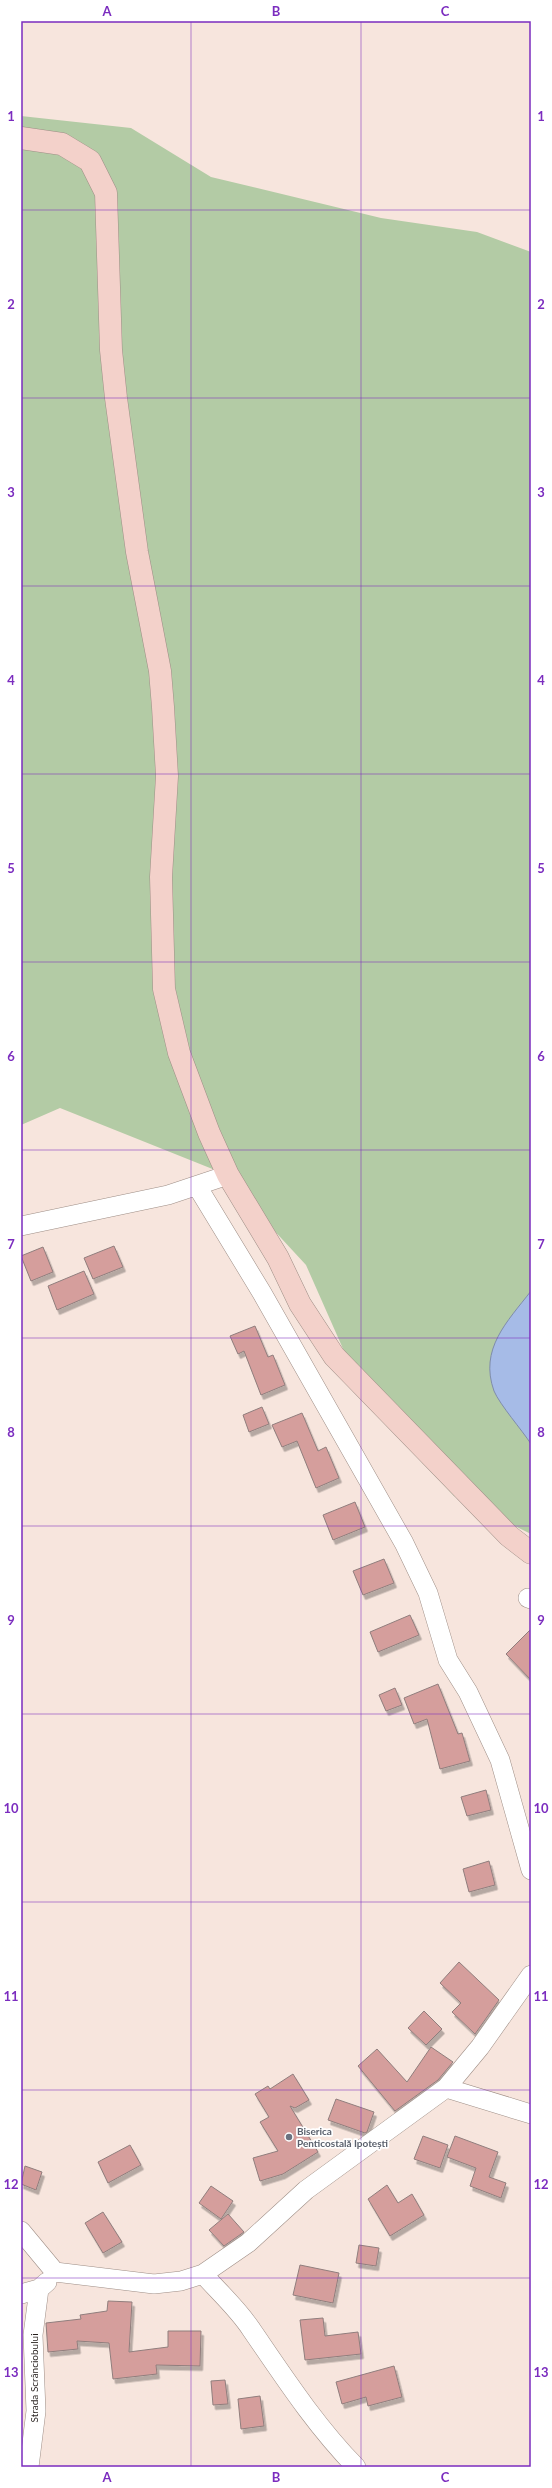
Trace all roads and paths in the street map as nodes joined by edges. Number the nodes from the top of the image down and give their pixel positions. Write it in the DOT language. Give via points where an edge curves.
graph roads {
  1 [pos="21,138"];
  2 [pos="228,1175"];
  3 [pos="197,1186"];
  4 [pos="21,1226"];
  5 [pos="531,1553"];
  6 [pos="531,1870"];
  7 [pos="531,1975"];
  8 [pos="446,2088"];
  9 [pos="531,2114"];
  10 [pos="21,2231"];
  11 [pos="55,2272"];
  12 [pos="203,2274"];
  13 [pos="40,2290"];
  14 [pos="21,2294"];
  15 [pos="29,2467"];
  16 [pos="356,2467"];
  1 -- 2 [label="street" via="62,144 90,161 106,193 111,350 116,398 137,552 158,664 163,707 167,776 161,878 164,989 179,1053"];
  2 -- 3 [label="street"];
  2 -- 5 [label="street" via="278,1258 300,1304 334,1356 509,1536"];
  3 -- 4 [label="street" via="131,1204"];
  3 -- 6 [label="street" via="262,1293 404,1543 428,1593 448,1660 468,1692 500,1760"];
  7 -- 8 [label="street" via="480,2047"];
  8 -- 9 [label="street"];
  8 -- 12 [label="street" via="306,2190 248,2243"];
  10 -- 11 [label="street"];
  11 -- 12 [label="street" via="154,2284 181,2281"];
  11 -- 13 [label="street"];
  12 -- 16 [label="street" via="250,2328 330,2441"];
  13 -- 14 [label="street"];
  13 -- 15 [label="street, Strada Scrânciobului" via="33,2335 36,2411"];
}
